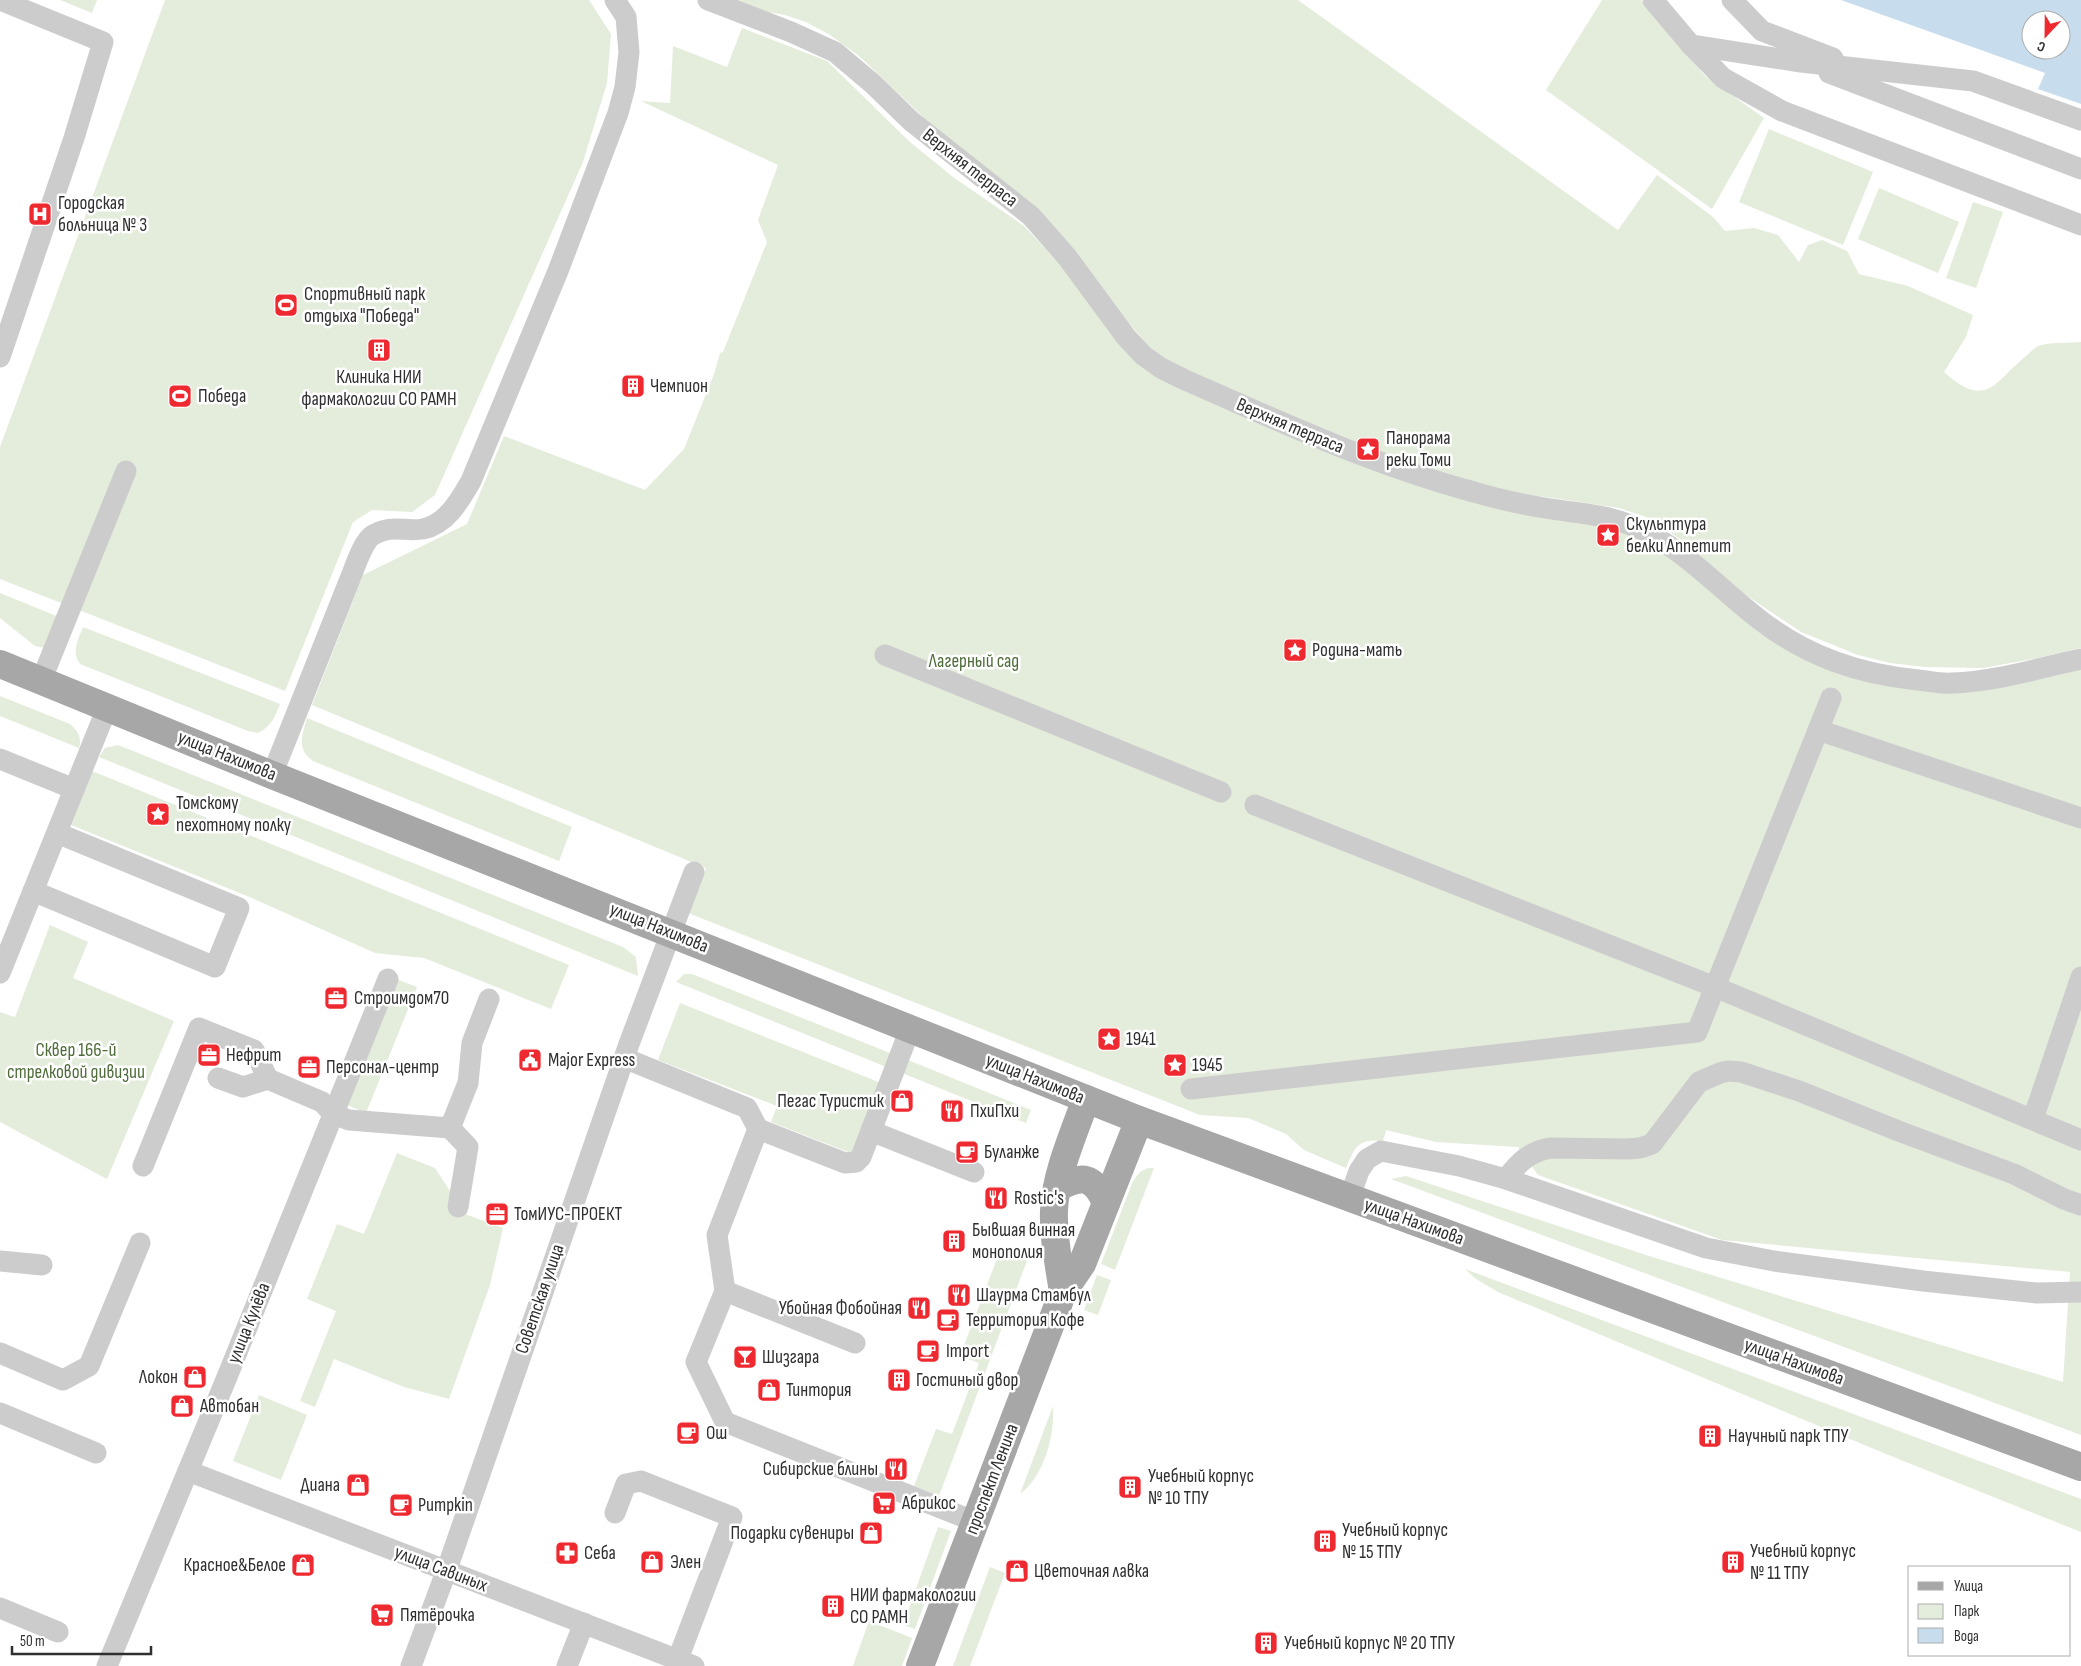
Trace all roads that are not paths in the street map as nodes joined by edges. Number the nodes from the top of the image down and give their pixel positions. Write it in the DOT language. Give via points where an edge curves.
graph roads {
  1 [pos="0,0"];
  2 [pos="615,0"];
  3 [pos="708,0"];
  4 [pos="1653,0"];
  5 [pos="1732,0"];
  6 [pos="1691,45"];
  7 [pos="1801,62"];
  8 [pos="1863,69"];
  9 [pos="2081,120"];
  10 [pos="2081,169"];
  11 [pos="2081,225"];
  12 [pos="0,357"];
  13 [pos="126,471"];
  14 [pos="886,655"];
  15 [pos="2081,659"];
  16 [pos="0,664"];
  17 [pos="41,681"];
  18 [pos="1831,698"];
  19 [pos="107,708"];
  20 [pos="1818,730"];
  21 [pos="0,759"];
  22 [pos="272,775"];
  23 [pos="74,790"];
  24 [pos="1221,792"];
  25 [pos="1256,805"];
  26 [pos="2081,818"];
  27 [pos="57,834"];
  28 [pos="694,872"];
  29 [pos="33,891"];
  30 [pos="670,932"];
  31 [pos="0,973"];
  32 [pos="2081,977"];
  33 [pos="388,978"];
  34 [pos="1715,987"];
  35 [pos="489,999"];
  36 [pos="910,1029"];
  37 [pos="624,1058"];
  38 [pos="218,1078"];
  39 [pos="268,1079"];
  40 [pos="1191,1089"];
  41 [pos="1086,1099"];
  42 [pos="333,1114"];
  43 [pos="2033,1119"];
  44 [pos="1139,1120"];
  45 [pos="450,1128"];
  46 [pos="758,1128"];
  47 [pos="871,1131"];
  48 [pos="2081,1140"];
  49 [pos="143,1166"];
  50 [pos="974,1172"];
  51 [pos="1506,1179"];
  52 [pos="1057,1188"];
  53 [pos="1349,1198"];
  54 [pos="1106,1203"];
  55 [pos="2081,1205"];
  56 [pos="458,1208"];
  57 [pos="140,1243"];
  58 [pos="0,1261"];
  59 [pos="42,1265"];
  60 [pos="725,1292"];
  61 [pos="1063,1292"];
  62 [pos="2081,1292"];
  63 [pos="855,1343"];
  64 [pos="0,1353"];
  65 [pos="0,1413"];
  66 [pos="96,1453"];
  67 [pos="2081,1467"];
  68 [pos="188,1471"];
  69 [pos="615,1513"];
  70 [pos="976,1522"];
  71 [pos="446,1572"];
  72 [pos="0,1608"];
  73 [pos="584,1623"];
  74 [pos="58,1632"];
  75 [pos="686,1663"];
  76 [pos="107,1666"];
  77 [pos="411,1666"];
  78 [pos="567,1666"];
  79 [pos="920,1666"];
  1 -- 12 [label="street" via="103,42 71,148"];
  2 -- 22 [label="street" via="626,17 629,52 618,113 558,272 471,481 457,505 442,520 423,529 391,528 372,535 362,549"];
  3 -- 15 [label="street, Верхняя терраса" via="835,52 911,121 1032,216 1126,336 1160,368 1353,453 1419,476 1544,508 1599,516 1654,535 1761,621 1802,647 1844,666 1893,678 1950,684 1996,678"];
  4 -- 6 [label="street"];
  5 -- 8 [label="street" via="1762,31"];
  6 -- 7 [label="street"];
  6 -- 11 [label="street" via="1723,78 1782,111"];
  7 -- 8 [label="street"];
  7 -- 10 [label="street"];
  8 -- 9 [label="street" via="1973,81"];
  13 -- 17 [label="street"];
  14 -- 24 [label="street"];
  16 -- 17 [label="main road, улица Нахимова"];
  17 -- 19 [label="main road, улица Нахимова"];
  18 -- 20 [label="street"];
  19 -- 22 [label="main road, улица Нахимова"];
  19 -- 23 [label="street"];
  20 -- 26 [label="street"];
  20 -- 34 [label="street"];
  21 -- 23 [label="street"];
  22 -- 30 [label="main road, улица Нахимова"];
  23 -- 27 [label="street"];
  25 -- 34 [label="street"];
  27 -- 29 [label="street"];
  27 -- 29 [label="street" via="239,908 215,967"];
  28 -- 30 [label="street, Советская улица"];
  29 -- 31 [label="street"];
  30 -- 36 [label="main road, улица Нахимова"];
  30 -- 37 [label="street, Советская улица"];
  32 -- 43 [label="street"];
  33 -- 42 [label="street, улица Кулёва"];
  34 -- 40 [label="street" via="1697,1032"];
  34 -- 43 [label="street"];
  35 -- 45 [label="street" via="472,1043 468,1083"];
  36 -- 41 [label="main road, улица Нахимова"];
  36 -- 47 [label="street"];
  37 -- 46 [label="street" via="746,1108"];
  37 -- 71 [label="street, Советская улица"];
  38 -- 39 [label="street" via="243,1088"];
  39 -- 42 [label="street" via="322,1102"];
  39 -- 49 [label="street" via="254,1050 199,1028"];
  41 -- 44 [label="main road, улица Нахимова"];
  41 -- 52 [label="main road, проспект Ленина"];
  42 -- 45 [label="street" via="365,1123"];
  42 -- 68 [label="street, улица Кулёва"];
  43 -- 48 [label="street"];
  44 -- 53 [label="main road, улица Нахимова"];
  44 -- 54 [label="main road, проспект Ленина"];
  45 -- 56 [label="street" via="468,1147"];
  46 -- 47 [label="street" via="848,1164 858,1160"];
  46 -- 60 [label="street" via="717,1235"];
  47 -- 50 [label="street"];
  51 -- 53 [label="street" via="1382,1151 1367,1159"];
  51 -- 55 [label="street" via="1516,1165 1540,1150 1628,1149 1652,1144 1700,1082 1728,1071 1741,1072 1799,1091 2014,1174"];
  51 -- 62 [label="street" via="1706,1248 1774,1261 1923,1281 2037,1293"];
  52 -- 54 [label="main road" via="1080,1178 1100,1189"];
  52 -- 61 [label="main road, проспект Ленина" via="1054,1236"];
  53 -- 67 [label="main road, улица Нахимова"];
  54 -- 61 [label="main road, проспект Ленина" via="1082,1264"];
  57 -- 64 [label="street" via="89,1366 63,1380"];
  58 -- 59 [label="street"];
  60 -- 63 [label="street"];
  60 -- 70 [label="street" via="696,1362 725,1422"];
  61 -- 70 [label="main road, проспект Ленина"];
  65 -- 66 [label="street"];
  68 -- 71 [label="street, улица Савиных"];
  68 -- 76 [label="street, улица Кулёва"];
  69 -- 75 [label="street" via="626,1484 641,1481 732,1517"];
  70 -- 79 [label="main road, проспект Ленина"];
  71 -- 73 [label="street, улица Савиных"];
  71 -- 77 [label="street, Советская улица"];
  72 -- 74 [label="street"];
  73 -- 75 [label="street, улица Савиных"];
  73 -- 78 [label="street"];
}
